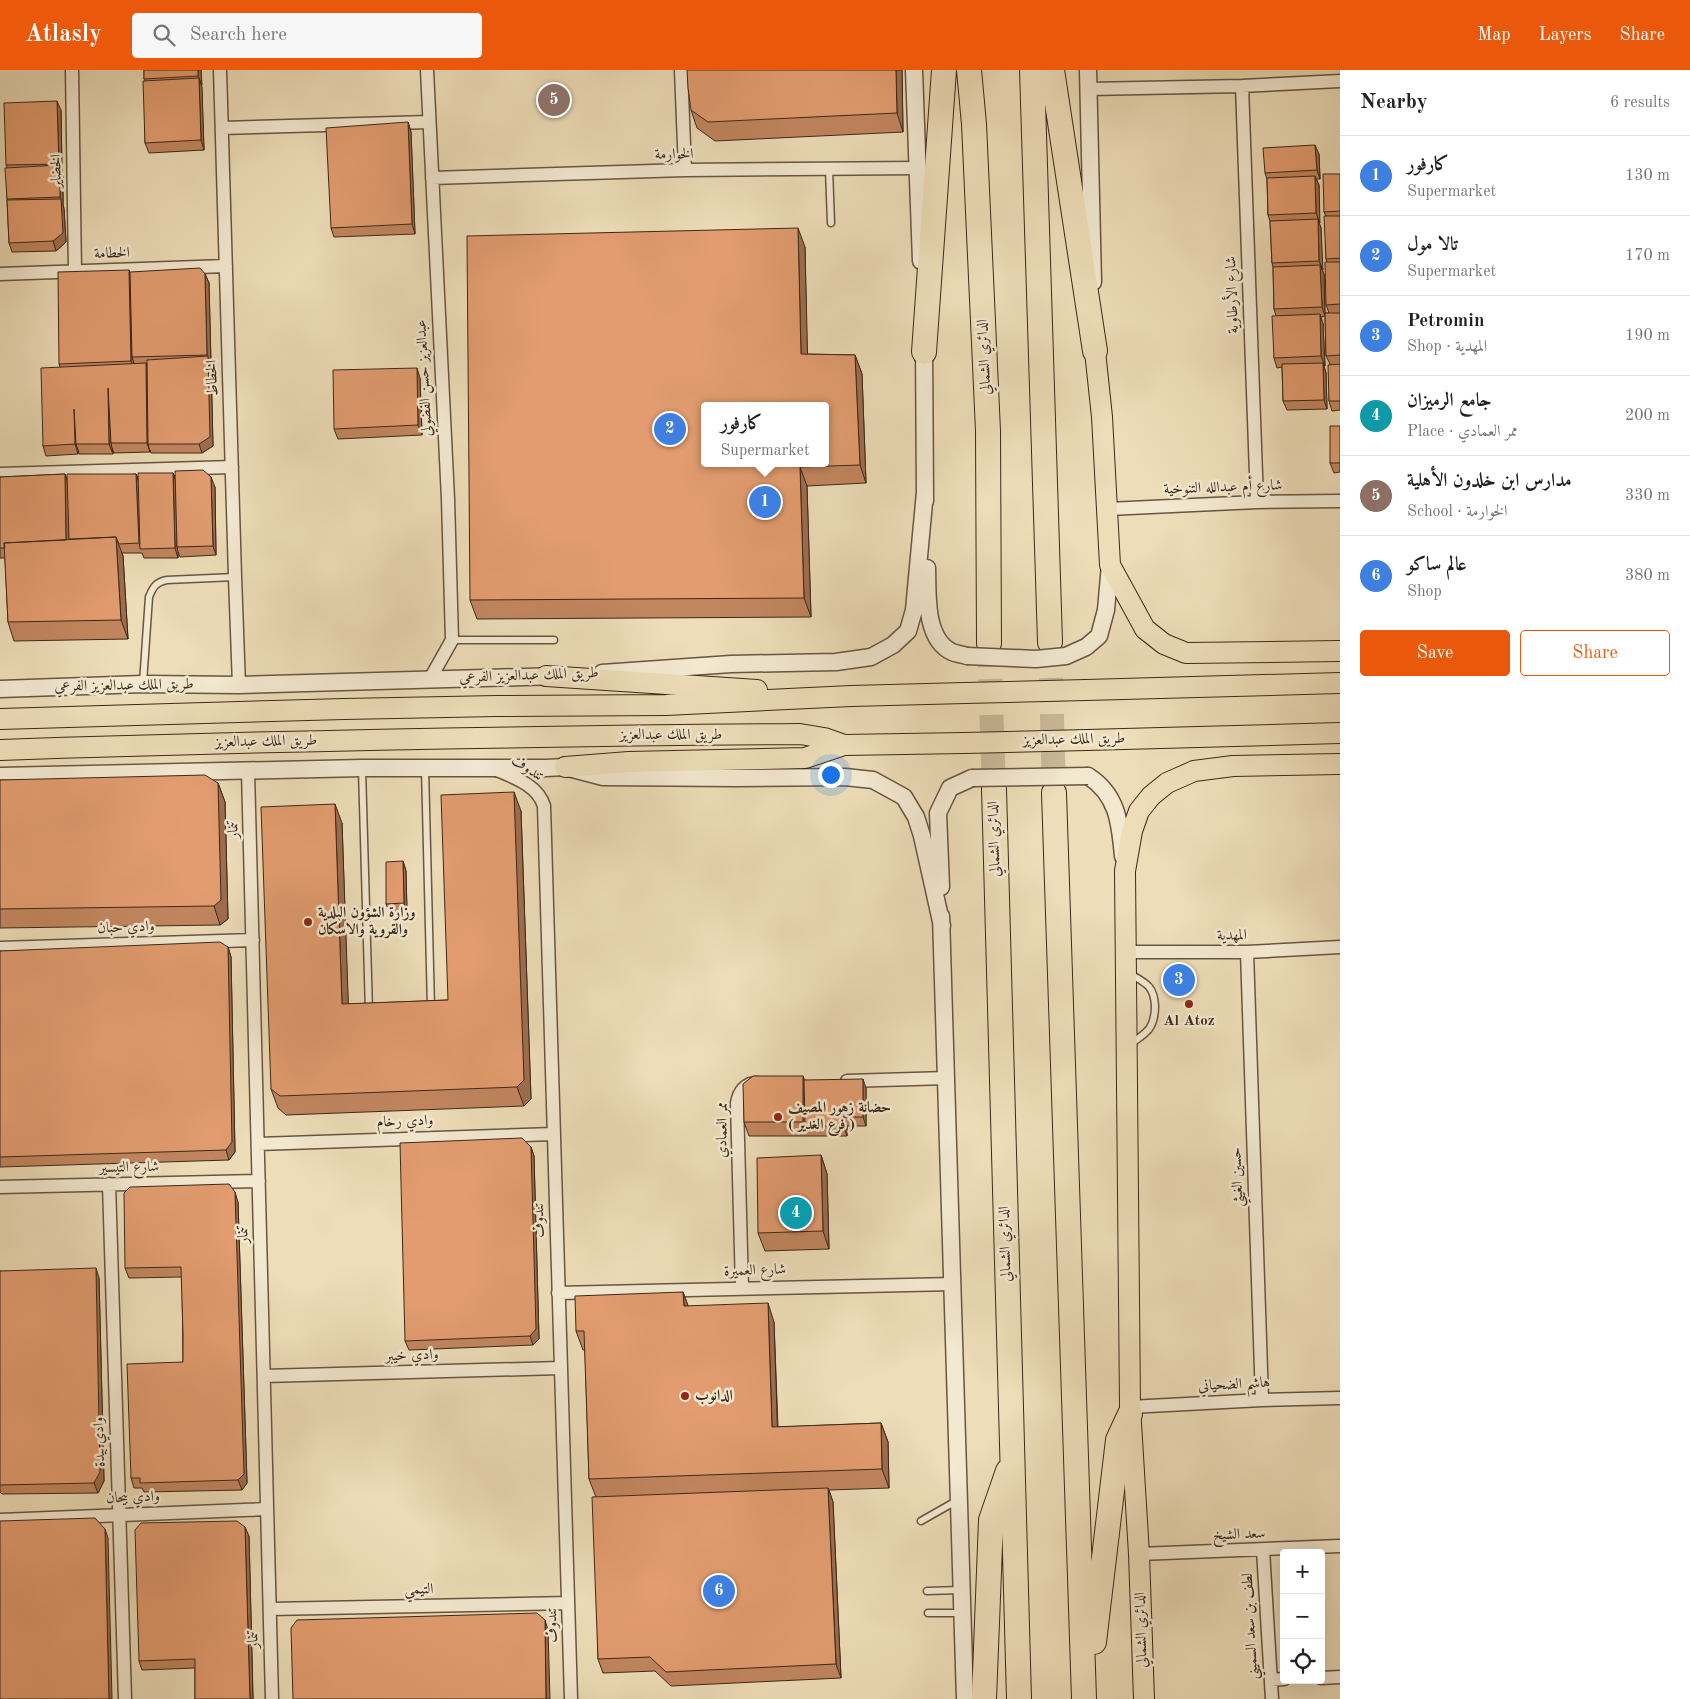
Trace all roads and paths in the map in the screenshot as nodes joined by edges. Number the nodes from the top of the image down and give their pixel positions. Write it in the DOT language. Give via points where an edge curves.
graph roads {
  1 [pos="72,70"];
  2 [pos="220,70"];
  3 [pos="427,70"];
  4 [pos="681,70"];
  5 [pos="914,70"];
  6 [pos="944,70"];
  7 [pos="969,70"];
  8 [pos="1032,70"];
  9 [pos="1052,70"];
  10 [pos="1088,70"];
  11 [pos="1340,81"];
  12 [pos="1242,86"];
  13 [pos="1089,89"];
  14 [pos="429,122"];
  15 [pos="222,128"];
  16 [pos="918,168"];
  17 [pos="829,169"];
  18 [pos="685,170"];
  19 [pos="432,178"];
  20 [pos="831,223"];
  21 [pos="226,266"];
  22 [pos="75,272"];
  23 [pos="0,274"];
  24 [pos="1095,351"];
  25 [pos="924,352"];
  26 [pos="232,467"];
  27 [pos="0,474"];
  28 [pos="925,492"];
  29 [pos="1340,501"];
  30 [pos="1257,502"];
  31 [pos="1108,509"];
  32 [pos="1110,565"];
  33 [pos="235,577"];
  34 [pos="452,640"];
  35 [pos="554,640"];
  36 [pos="1050,642"];
  37 [pos="989,644"];
  38 [pos="1340,651"];
  39 [pos="546,676"];
  40 [pos="430,679"];
  41 [pos="1340,683"];
  42 [pos="143,684"];
  43 [pos="240,685"];
  44 [pos="0,689"];
  45 [pos="851,696"];
  46 [pos="0,719"];
  47 [pos="1340,734"];
  48 [pos="844,745"];
  49 [pos="0,750"];
  50 [pos="1340,764"];
  51 [pos="565,767"];
  52 [pos="362,768"];
  53 [pos="425,768"];
  54 [pos="493,768"];
  55 [pos="248,770"];
  56 [pos="0,776"];
  57 [pos="994,789"];
  58 [pos="1054,793"];
  59 [pos="1125,871"];
  60 [pos="942,926"];
  61 [pos="253,940"];
  62 [pos="1340,947"];
  63 [pos="0,948"];
  64 [pos="1248,952"];
  65 [pos="1125,962"];
  66 [pos="422,1012"];
  67 [pos="378,1013"];
  68 [pos="1126,1048"];
  69 [pos="947,1078"];
  70 [pos="839,1081"];
  71 [pos="770,1083"];
  72 [pos="554,1134"];
  73 [pos="258,1144"];
  74 [pos="259,1181"];
  75 [pos="109,1184"];
  76 [pos="0,1187"];
  77 [pos="953,1284"];
  78 [pos="742,1288"];
  79 [pos="558,1293"];
  80 [pos="560,1368"];
  81 [pos="264,1376"];
  82 [pos="1340,1398"];
  83 [pos="1262,1400"];
  84 [pos="1130,1411"];
  85 [pos="1012,1457"];
  86 [pos="960,1500"];
  87 [pos="267,1509"];
  88 [pos="119,1515"];
  89 [pos="0,1520"];
  90 [pos="920,1521"];
  91 [pos="1340,1546"];
  92 [pos="1263,1550"];
  93 [pos="1139,1554"];
  94 [pos="962,1590"];
  95 [pos="927,1591"];
  96 [pos="568,1603"];
  97 [pos="270,1609"];
  98 [pos="928,1613"];
  99 [pos="963,1613"];
  100 [pos="1340,1677"];
  101 [pos="1325,1678"];
  102 [pos="1277,1680"];
  103 [pos="1084,1696"];
  104 [pos="125,1699"];
  105 [pos="272,1699"];
  106 [pos="571,1699"];
  107 [pos="965,1699"];
  108 [pos="984,1699"];
  109 [pos="1019,1699"];
  110 [pos="1144,1699"];
  111 [pos="1272,1699"];
  1 -- 22 [label="street, الخضاير"];
  2 -- 15 [label="street, الخطاط"];
  3 -- 14 [label="street, عبدالعزيز حسن الفضولي"];
  4 -- 18 [label="street"];
  5 -- 16 [label="street"];
  6 -- 25 [label="highway"];
  7 -- 37 [label="highway, الدائري الشمالي" via="988,432"];
  8 -- 36 [label="highway"];
  9 -- 24 [label="highway"];
  10 -- 13 [label="street"];
  11 -- 12 [label="street"];
  12 -- 13 [label="street"];
  12 -- 30 [label="street, شارع الأرطاوية"];
  13 -- 24 [label="street"];
  14 -- 15 [label="street"];
  14 -- 19 [label="street, عبدالعزيز حسن الفضولي"];
  15 -- 21 [label="street, الخطاط"];
  16 -- 17 [label="street, الخوارمة"];
  16 -- 25 [label="street"];
  17 -- 18 [label="street, الخوارمة"];
  17 -- 20 [label="lane"];
  18 -- 19 [label="street, الخوارمة"];
  19 -- 34 [label="street, عبدالعزيز حسن الفضولي"];
  21 -- 22 [label="street, الخطامة"];
  21 -- 26 [label="street, الخطاط"];
  22 -- 23 [label="street, الخطامة"];
  24 -- 31 [label="main road"];
  25 -- 28 [label="street"];
  26 -- 27 [label="street"];
  26 -- 33 [label="street, الخطاط"];
  28 -- 32 [label="street, bridge" via="928,608 940,643 952,652 967,656 1036,659 1066,656 1086,647 1100,636"];
  28 -- 39 [label="street, طريق الملك عبدالعزيز الفرعي" via="914,610 908,631 893,645 871,657 836,662 731,664"];
  29 -- 30 [label="street, شارع أم عبدالله التنوخية"];
  30 -- 31 [label="street, شارع أم عبدالله التنوخية"];
  31 -- 32 [label="main road"];
  32 -- 38 [label="main road" via="1145,629 1171,647 1186,652"];
  33 -- 42 [label="lane" via="167,580 152,588"];
  33 -- 43 [label="street, الخطاط"];
  34 -- 35 [label="lane"];
  34 -- 40 [label="street"];
  39 -- 40 [label="street, طريق الملك عبدالعزيز الفرعي"];
  39 -- 45 [label="main road"];
  40 -- 43 [label="street, طريق الملك عبدالعزيز الفرعي"];
  41 -- 45 [label="main road, طريق الملك عبدالعزيز, bridge"];
  42 -- 43 [label="street, طريق الملك عبدالعزيز الفرعي"];
  42 -- 44 [label="street, طريق الملك عبدالعزيز الفرعي"];
  45 -- 46 [label="main road, طريق الملك عبدالعزيز" via="675,704 363,708"];
  47 -- 48 [label="main road, طريق الملك عبدالعزيز, bridge"];
  48 -- 49 [label="main road, طريق الملك عبدالعزيز" via="800,734 244,742"];
  48 -- 51 [label="main road" via="805,758 629,762"];
  50 -- 59 [label="main road, الدائري الشمالي" via="1194,770 1166,783 1139,811"];
  51 -- 54 [label="street"];
  51 -- 60 [label="street" via="604,777 845,777 873,780 904,797 916,817"];
  52 -- 53 [label="street"];
  52 -- 55 [label="street"];
  52 -- 67 [label="lane" via="369,1014"];
  53 -- 54 [label="street"];
  53 -- 66 [label="lane" via="431,1012"];
  54 -- 72 [label="street, تندوف" via="535,790 544,806"];
  55 -- 56 [label="street"];
  55 -- 61 [label="street, تنمار"];
  57 -- 85 [label="highway, الدائري الشمالي"];
  58 -- 103 [label="highway"];
  59 -- 60 [label="street, bridge" via="1120,821 1108,794 1088,776 972,778 950,788 938,813"];
  59 -- 65 [label="main road, الدائري الشمالي"];
  60 -- 69 [label="street"];
  61 -- 63 [label="street, وادي حبان"];
  61 -- 73 [label="street, تنمار"];
  62 -- 64 [label="street, المهدية"];
  64 -- 65 [label="street, المهدية"];
  64 -- 83 [label="street, حسين الغيثي"];
  65 -- 68 [label="main road, الدائري الشمالي"];
  65 -- 68 [label="lane" via="1151,988 1155,1014 1148,1030"];
  68 -- 84 [label="main road, الدائري الشمالي"];
  69 -- 70 [label="street"];
  69 -- 77 [label="street"];
  71 -- 78 [label="street, ممر العمادي" via="750,1083 742,1090 737,1103"];
  72 -- 73 [label="street, وادي رخام"];
  72 -- 79 [label="street, تندوف"];
  73 -- 74 [label="street, تنمار"];
  74 -- 75 [label="street, شارع التيسير"];
  74 -- 81 [label="street, تنمار"];
  75 -- 76 [label="street, شارع التيسير"];
  75 -- 88 [label="street, وادي بيدة"];
  77 -- 78 [label="street, شارع العميرة"];
  77 -- 86 [label="street"];
  78 -- 79 [label="street, شارع العميرة"];
  79 -- 80 [label="street, تندوف"];
  80 -- 81 [label="street, وادي خيبر"];
  80 -- 96 [label="street, تندوف"];
  81 -- 87 [label="street, تنمار"];
  82 -- 83 [label="street, هاشم الضحياني"];
  83 -- 84 [label="street, هاشم الضحياني"];
  84 -- 93 [label="main road, الدائري الشمالي"];
  84 -- 103 [label="highway" via="1118,1440 1092,1659"];
  85 -- 108 [label="highway" via="991,1520"];
  85 -- 109 [label="highway, الدائري الشمالي"];
  86 -- 90 [label="lane"];
  86 -- 94 [label="street"];
  87 -- 88 [label="street, وادي بيحان"];
  87 -- 97 [label="street, تنمار"];
  88 -- 89 [label="street, وادي بيحان"];
  88 -- 104 [label="street, وادي بيدة"];
  91 -- 92 [label="street, سعد الشيخ"];
  92 -- 93 [label="street, سعد الشيخ"];
  92 -- 102 [label="street, لطف بن سعد السميني"];
  93 -- 110 [label="main road, الدائري الشمالي"];
  94 -- 95 [label="lane"];
  94 -- 99 [label="street"];
  96 -- 97 [label="street, التيمي"];
  96 -- 106 [label="street, تندوف"];
  97 -- 105 [label="street, تنمار"];
  98 -- 99 [label="lane"];
  99 -- 107 [label="street"];
  100 -- 101 [label="street"];
  102 -- 111 [label="street, لطف بن سعد السميني"];
}
